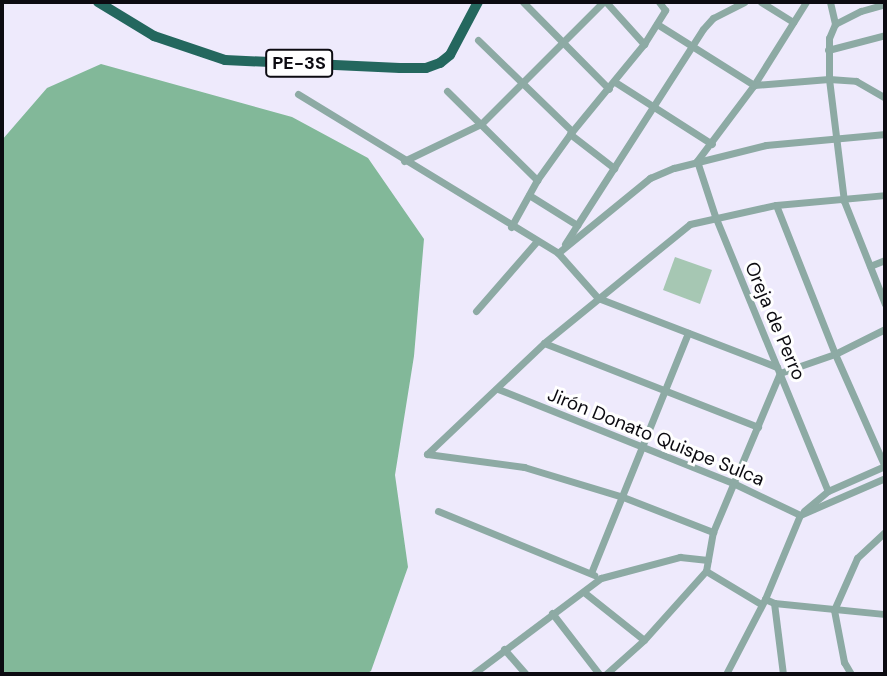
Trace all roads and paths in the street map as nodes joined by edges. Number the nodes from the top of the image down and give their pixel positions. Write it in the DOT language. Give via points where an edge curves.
graph roads {
  1 [pos="98,2"];
  2 [pos="478,2"];
  3 [pos="523,2"];
  4 [pos="604,2"];
  5 [pos="659,2"];
  6 [pos="744,2"];
  7 [pos="761,2"];
  8 [pos="830,2"];
  9 [pos="803,3"];
  10 [pos="885,4"];
  11 [pos="724,5"];
  12 [pos="793,22"];
  13 [pos="657,24"];
  14 [pos="835,24"];
  15 [pos="885,35"];
  16 [pos="478,40"];
  17 [pos="564,41"];
  18 [pos="644,44"];
  19 [pos="694,46"];
  20 [pos="828,50"];
  21 [pos="829,79"];
  22 [pos="523,82"];
  23 [pos="615,82"];
  24 [pos="754,85"];
  25 [pos="609,89"];
  26 [pos="447,91"];
  27 [pos="298,94"];
  28 [pos="885,98"];
  29 [pos="656,107"];
  30 [pos="481,124"];
  31 [pos="571,132"];
  32 [pos="885,134"];
  33 [pos="837,138"];
  34 [pos="712,144"];
  35 [pos="404,161"];
  36 [pos="697,161"];
  37 [pos="614,168"];
  38 [pos="537,180"];
  39 [pos="530,195"];
  40 [pos="885,195"];
  41 [pos="844,201"];
  42 [pos="776,205"];
  43 [pos="715,216"];
  44 [pos="578,225"];
  45 [pos="511,227"];
  46 [pos="537,241"];
  47 [pos="558,253"];
  48 [pos="885,260"];
  49 [pos="870,266"];
  50 [pos="598,298"];
  51 [pos="885,304"];
  52 [pos="476,311"];
  53 [pos="885,329"];
  54 [pos="688,333"];
  55 [pos="544,344"];
  56 [pos="835,354"];
  57 [pos="779,370"];
  58 [pos="498,389"];
  59 [pos="664,389"];
  60 [pos="758,427"];
  61 [pos="642,446"];
  62 [pos="885,466"];
  63 [pos="885,478"];
  64 [pos="733,483"];
  65 [pos="828,491"];
  66 [pos="623,497"];
  67 [pos="438,510"];
  68 [pos="800,515"];
  69 [pos="713,532"];
  70 [pos="885,532"];
  71 [pos="708,560"];
  72 [pos="706,571"];
  73 [pos="591,573"];
  74 [pos="601,578"];
  75 [pos="585,593"];
  76 [pos="763,602"];
  77 [pos="774,603"];
  78 [pos="835,610"];
  79 [pos="552,613"];
  80 [pos="885,614"];
  81 [pos="644,640"];
  82 [pos="504,649"];
  83 [pos="724,673"];
  84 [pos="473,674"];
  85 [pos="526,674"];
  86 [pos="599,674"];
  87 [pos="610,674"];
  88 [pos="783,674"];
  89 [pos="852,674"];
  1 -- 2 [label="highway, PE-3S" via="154,36 225,60 400,68 426,68 450,55"];
  3 -- 17 [label="street"];
  4 -- 17 [label="street"];
  4 -- 18 [label="street"];
  5 -- 13 [label="street" via="665,10"];
  6 -- 11 [label="street"];
  7 -- 12 [label="street"];
  8 -- 14 [label="street"];
  9 -- 12 [label="street"];
  10 -- 14 [label="street"];
  11 -- 19 [label="street"];
  12 -- 24 [label="street"];
  13 -- 18 [label="street"];
  13 -- 19 [label="street"];
  14 -- 20 [label="street"];
  15 -- 20 [label="street"];
  16 -- 22 [label="street"];
  17 -- 22 [label="street"];
  17 -- 25 [label="street"];
  18 -- 23 [label="street"];
  19 -- 24 [label="street"];
  19 -- 29 [label="street"];
  20 -- 21 [label="street"];
  21 -- 24 [label="street"];
  21 -- 28 [label="street" via="856,81"];
  21 -- 33 [label="street"];
  22 -- 30 [label="street"];
  22 -- 31 [label="street"];
  23 -- 25 [label="street"];
  23 -- 29 [label="street"];
  24 -- 34 [label="street"];
  25 -- 31 [label="street"];
  26 -- 30 [label="street"];
  27 -- 35 [label="street"];
  29 -- 34 [label="street"];
  29 -- 37 [label="street"];
  30 -- 35 [label="street"];
  30 -- 38 [label="street"];
  31 -- 37 [label="street"];
  31 -- 38 [label="street"];
  32 -- 33 [label="street"];
  33 -- 36 [label="street" via="766,145"];
  33 -- 41 [label="street"];
  34 -- 36 [label="street"];
  35 -- 45 [label="street"];
  36 -- 43 [label="street, Oreja de Perro"];
  36 -- 47 [label="street" via="650,178"];
  37 -- 44 [label="street"];
  38 -- 39 [label="street"];
  39 -- 44 [label="street"];
  39 -- 45 [label="street"];
  40 -- 41 [label="street"];
  41 -- 42 [label="street"];
  41 -- 49 [label="street"];
  42 -- 43 [label="street"];
  42 -- 56 [label="street"];
  43 -- 50 [label="street" via="690,225"];
  43 -- 57 [label="street, Oreja de Perro"];
  44 -- 47 [label="street"];
  45 -- 46 [label="street"];
  46 -- 47 [label="street"];
  46 -- 52 [label="street"];
  47 -- 50 [label="street"];
  48 -- 49 [label="street"];
  49 -- 51 [label="street"];
  50 -- 54 [label="street"];
  50 -- 55 [label="street"];
  53 -- 56 [label="street"];
  54 -- 57 [label="street"];
  54 -- 59 [label="street"];
  55 -- 58 [label="street"];
  55 -- 59 [label="street"];
  56 -- 57 [label="street"];
  56 -- 62 [label="street"];
  57 -- 60 [label="street"];
  57 -- 65 [label="street, Oreja de Perro"];
  58 -- 61 [label="street, Jirón Donato Quispe Sulca"];
  58 -- 66 [label="street" via="427,454 508,463"];
  59 -- 60 [label="street"];
  59 -- 61 [label="street"];
  60 -- 64 [label="street"];
  61 -- 64 [label="street, Jirón Donato Quispe Sulca"];
  61 -- 66 [label="street"];
  62 -- 65 [label="street"];
  63 -- 68 [label="street"];
  64 -- 68 [label="street, Jirón Donato Quispe Sulca"];
  64 -- 69 [label="street"];
  65 -- 68 [label="street"];
  66 -- 69 [label="street"];
  66 -- 73 [label="street"];
  67 -- 73 [label="street"];
  68 -- 76 [label="street"];
  69 -- 71 [label="street"];
  70 -- 78 [label="street" via="857,558"];
  71 -- 72 [label="street"];
  71 -- 74 [label="street" via="680,557"];
  72 -- 76 [label="street"];
  72 -- 81 [label="street"];
  73 -- 74 [label="street"];
  74 -- 75 [label="street"];
  75 -- 79 [label="street"];
  75 -- 81 [label="street"];
  76 -- 77 [label="street"];
  76 -- 83 [label="street"];
  77 -- 78 [label="street"];
  77 -- 88 [label="street"];
  78 -- 80 [label="street"];
  78 -- 89 [label="street" via="844,662"];
  79 -- 82 [label="street"];
  79 -- 86 [label="street"];
  81 -- 87 [label="street"];
  82 -- 84 [label="street"];
  82 -- 85 [label="street"];
}
